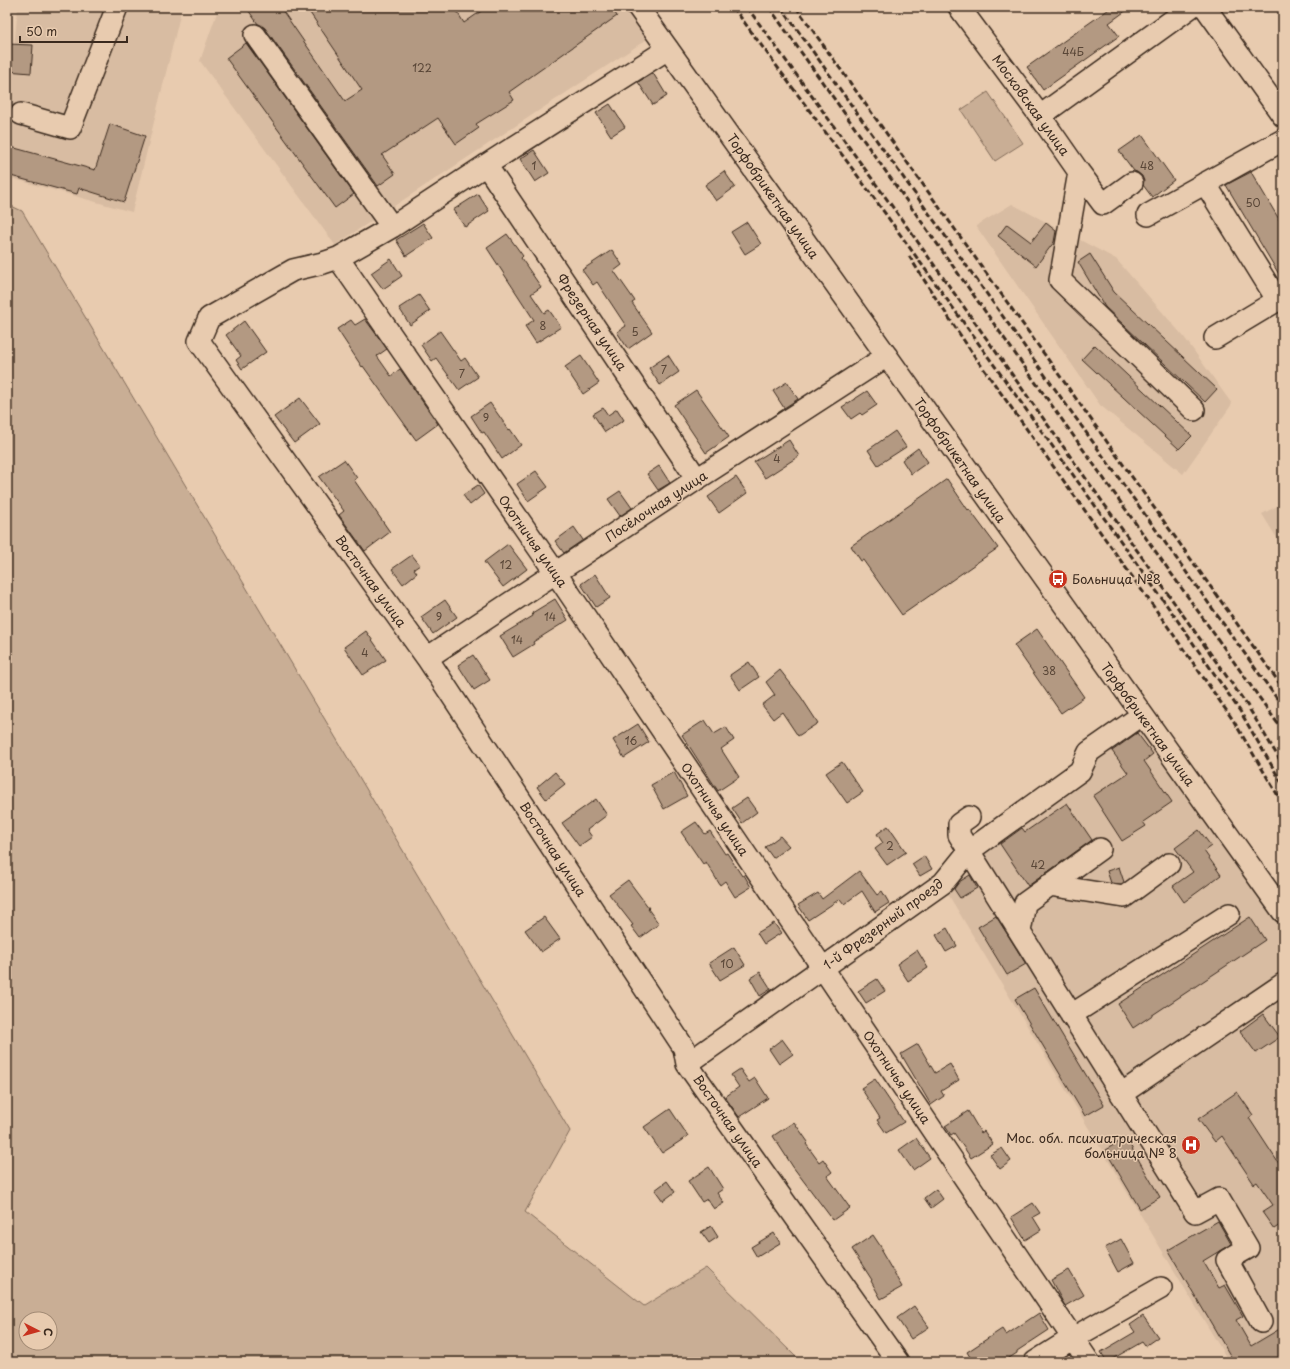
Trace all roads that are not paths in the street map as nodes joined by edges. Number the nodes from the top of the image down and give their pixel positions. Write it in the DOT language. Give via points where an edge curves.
graph roads {
  1 [pos="117,7"];
  2 [pos="638,7"];
  3 [pos="959,7"];
  4 [pos="1191,7"];
  5 [pos="1205,7"];
  6 [pos="255,35"];
  7 [pos="668,49"];
  8 [pos="21,114"];
  9 [pos="1040,116"];
  10 [pos="1283,116"];
  11 [pos="1283,140"];
  12 [pos="486,165"];
  13 [pos="1079,172"];
  14 [pos="1132,183"];
  15 [pos="1205,183"];
  16 [pos="1148,215"];
  17 [pos="392,227"];
  18 [pos="338,258"];
  19 [pos="1280,299"];
  20 [pos="1215,338"];
  21 [pos="887,356"];
  22 [pos="1194,410"];
  23 [pos="698,478"];
  24 [pos="554,572"];
  25 [pos="427,658"];
  26 [pos="1142,715"];
  27 [pos="969,817"];
  28 [pos="1100,849"];
  29 [pos="969,851"];
  30 [pos="1169,864"];
  31 [pos="1049,885"];
  32 [pos="1283,912"];
  33 [pos="1229,914"];
  34 [pos="1020,932"];
  35 [pos="823,967"];
  36 [pos="1283,984"];
  37 [pos="1071,1014"];
  38 [pos="687,1064"];
  39 [pos="1121,1094"];
  40 [pos="1160,1288"];
  41 [pos="1261,1322"];
  42 [pos="1073,1338"];
  43 [pos="898,1362"];
  44 [pos="1035,1362"];
  45 [pos="1089,1362"];
  1 -- 8 [label="street" via="70,128"];
  2 -- 7 [label="street, Торфобрикетная улица"];
  3 -- 9 [label="street, Московская улица"];
  4 -- 9 [label="street"];
  5 -- 10 [label="street"];
  6 -- 17 [label="street"];
  7 -- 12 [label="street"];
  7 -- 21 [label="street, Торфобрикетная улица"];
  9 -- 13 [label="street, Московская улица"];
  11 -- 15 [label="street"];
  12 -- 17 [label="street"];
  12 -- 23 [label="street, Фрезерная улица"];
  13 -- 14 [label="street, Московская улица" via="1103,204"];
  13 -- 22 [label="street" via="1060,280"];
  15 -- 16 [label="street"];
  15 -- 19 [label="street"];
  17 -- 18 [label="street"];
  18 -- 24 [label="street, Охотничья улица"];
  18 -- 25 [label="street, Восточная улица" via="293,270 209,318 199,342"];
  19 -- 20 [label="street"];
  21 -- 23 [label="street, Посёлочная улица"];
  21 -- 26 [label="street, Торфобрикетная улица"];
  23 -- 24 [label="street, Посёлочная улица"];
  24 -- 25 [label="street, Посёлочная улица"];
  24 -- 35 [label="street, Охотничья улица"];
  25 -- 38 [label="street, Восточная улица" via="684,1048"];
  26 -- 29 [label="street, 1-й Фрезерный проезд" via="1089,752 1080,771"];
  26 -- 32 [label="street, Торфобрикетная улица"];
  27 -- 29 [label="street" via="959,824 959,835"];
  28 -- 31 [label="street"];
  29 -- 34 [label="street"];
  29 -- 35 [label="street, 1-й Фрезерный проезд" via="943,883"];
  30 -- 31 [label="street" via="1124,898"];
  31 -- 34 [label="street" via="1025,903"];
  33 -- 37 [label="street"];
  34 -- 37 [label="street"];
  35 -- 38 [label="street, 1-й Фрезерный проезд"];
  35 -- 42 [label="street, Охотничья улица"];
  36 -- 39 [label="street"];
  37 -- 39 [label="street"];
  38 -- 43 [label="street, Восточная улица"];
  39 -- 41 [label="street" via="1195,1212 1219,1199 1248,1248 1227,1260"];
  40 -- 42 [label="street"];
  42 -- 44 [label="street"];
  42 -- 45 [label="street, Охотничья улица"];
}
